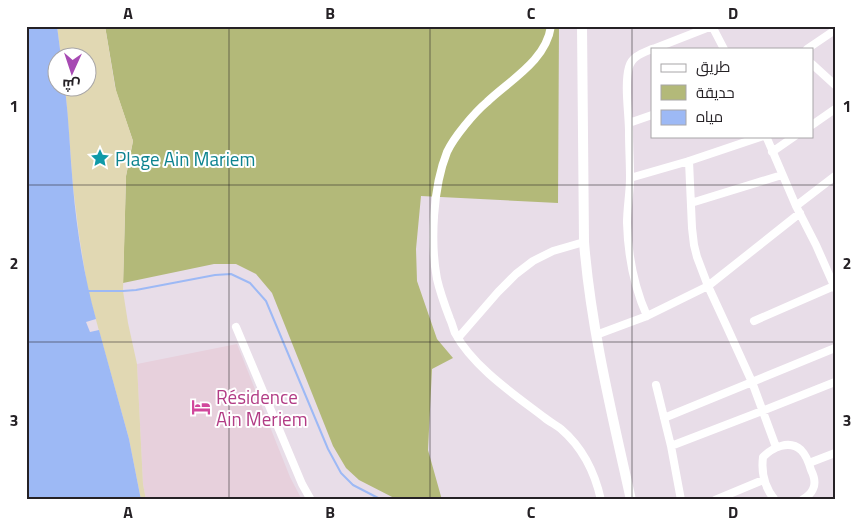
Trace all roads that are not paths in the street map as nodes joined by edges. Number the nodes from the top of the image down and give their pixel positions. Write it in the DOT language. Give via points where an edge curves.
graph roads {
  1 [pos="552,26"];
  2 [pos="582,26"];
  3 [pos="712,26"];
  4 [pos="835,30"];
  5 [pos="656,48"];
  6 [pos="723,48"];
  7 [pos="808,48"];
  8 [pos="651,50"];
  9 [pos="814,66"];
  10 [pos="835,85"];
  11 [pos="835,109"];
  12 [pos="651,115"];
  13 [pos="629,123"];
  14 [pos="814,124"];
  15 [pos="758,138"];
  16 [pos="765,138"];
  17 [pos="792,138"];
  18 [pos="772,152"];
  19 [pos="688,161"];
  20 [pos="782,174"];
  21 [pos="835,176"];
  22 [pos="630,178"];
  23 [pos="691,203"];
  24 [pos="798,210"];
  25 [pos="584,242"];
  26 [pos="708,286"];
  27 [pos="834,287"];
  28 [pos="648,316"];
  29 [pos="754,320"];
  30 [pos="236,328"];
  31 [pos="596,335"];
  32 [pos="458,338"];
  33 [pos="835,348"];
  34 [pos="752,382"];
  35 [pos="835,382"];
  36 [pos="656,385"];
  37 [pos="762,411"];
  38 [pos="664,418"];
  39 [pos="671,446"];
  40 [pos="776,447"];
  41 [pos="835,453"];
  42 [pos="809,464"];
  43 [pos="763,480"];
  44 [pos="311,500"];
  45 [pos="601,500"];
  46 [pos="631,500"];
  47 [pos="681,500"];
  48 [pos="715,500"];
  49 [pos="775,500"];
  50 [pos="802,500"];
  1 -- 32 [label="street" via="536,59 476,113 448,152 434,204 433,254 438,280"];
  2 -- 25 [label="main road"];
  3 -- 5 [label="street"];
  3 -- 6 [label="street"];
  4 -- 7 [label="street"];
  8 -- 13 [label="street" via="636,56 629,68"];
  9 -- 10 [label="street"];
  11 -- 14 [label="street"];
  12 -- 13 [label="street"];
  13 -- 22 [label="street"];
  15 -- 19 [label="street"];
  16 -- 18 [label="street"];
  17 -- 18 [label="street"];
  18 -- 20 [label="street"];
  19 -- 22 [label="street"];
  19 -- 23 [label="street"];
  20 -- 23 [label="street"];
  20 -- 24 [label="street"];
  21 -- 24 [label="street"];
  22 -- 28 [label="street" via="627,222 631,260 635,282"];
  23 -- 26 [label="street" via="694,245"];
  24 -- 26 [label="street"];
  24 -- 27 [label="street"];
  25 -- 31 [label="main road"];
  25 -- 32 [label="street" via="533,261 498,292"];
  26 -- 28 [label="street"];
  26 -- 34 [label="street"];
  27 -- 29 [label="street"];
  28 -- 31 [label="street"];
  30 -- 44 [label="street"];
  31 -- 46 [label="main road"];
  32 -- 45 [label="street" via="484,370 562,429 588,462"];
  33 -- 34 [label="street"];
  34 -- 37 [label="street"];
  34 -- 38 [label="street"];
  35 -- 37 [label="street"];
  36 -- 38 [label="street"];
  37 -- 39 [label="street"];
  37 -- 40 [label="street"];
  38 -- 39 [label="street"];
  39 -- 47 [label="street"];
  40 -- 42 [label="street" via="795,446"];
  40 -- 43 [label="street" via="763,457"];
  41 -- 42 [label="street"];
  42 -- 50 [label="street" via="814,488"];
  43 -- 48 [label="street"];
  43 -- 49 [label="street"];
}
